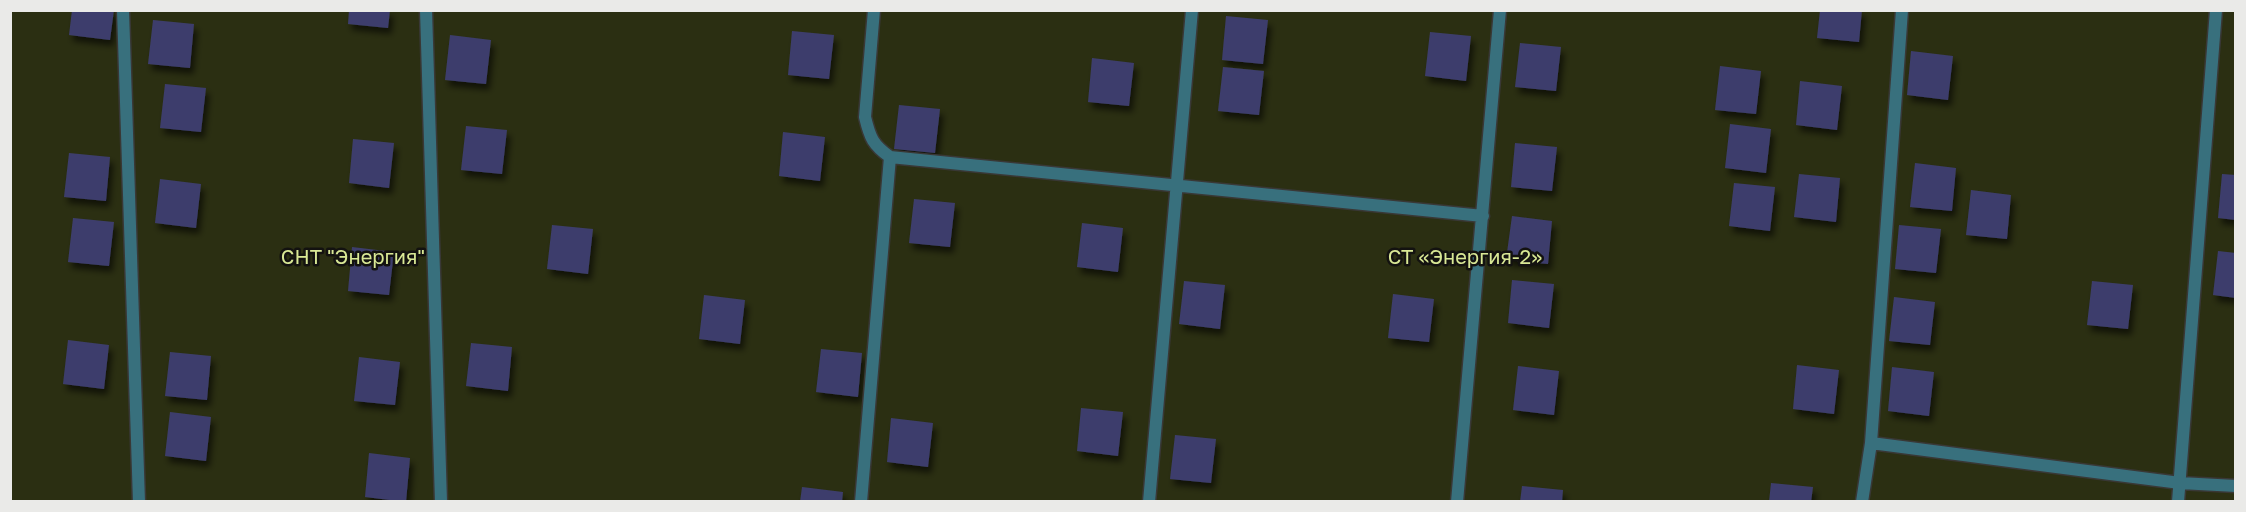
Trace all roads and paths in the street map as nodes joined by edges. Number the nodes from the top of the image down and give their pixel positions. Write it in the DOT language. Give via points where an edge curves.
graph roads {
  1 [pos="123,10"];
  2 [pos="426,10"];
  3 [pos="874,10"];
  4 [pos="1192,10"];
  5 [pos="1500,10"];
  6 [pos="1902,10"];
  7 [pos="2216,10"];
  8 [pos="890,157"];
  9 [pos="1177,187"];
  10 [pos="1483,216"];
  11 [pos="1871,443"];
  12 [pos="2181,483"];
  13 [pos="2235,486"];
  14 [pos="139,501"];
  15 [pos="441,501"];
  16 [pos="861,501"];
  17 [pos="1149,501"];
  18 [pos="1457,501"];
  19 [pos="1862,501"];
  20 [pos="2178,501"];
  1 -- 14 [label="lane"];
  2 -- 15 [label="lane"];
  3 -- 8 [label="lane" via="865,117 877,148"];
  4 -- 9 [label="lane"];
  5 -- 10 [label="lane"];
  6 -- 11 [label="lane"];
  7 -- 12 [label="lane"];
  8 -- 9 [label="lane"];
  8 -- 16 [label="lane"];
  9 -- 10 [label="lane"];
  9 -- 17 [label="lane"];
  10 -- 18 [label="lane"];
  11 -- 12 [label="lane"];
  11 -- 19 [label="lane"];
  12 -- 13 [label="lane"];
  12 -- 20 [label="lane"];
}
